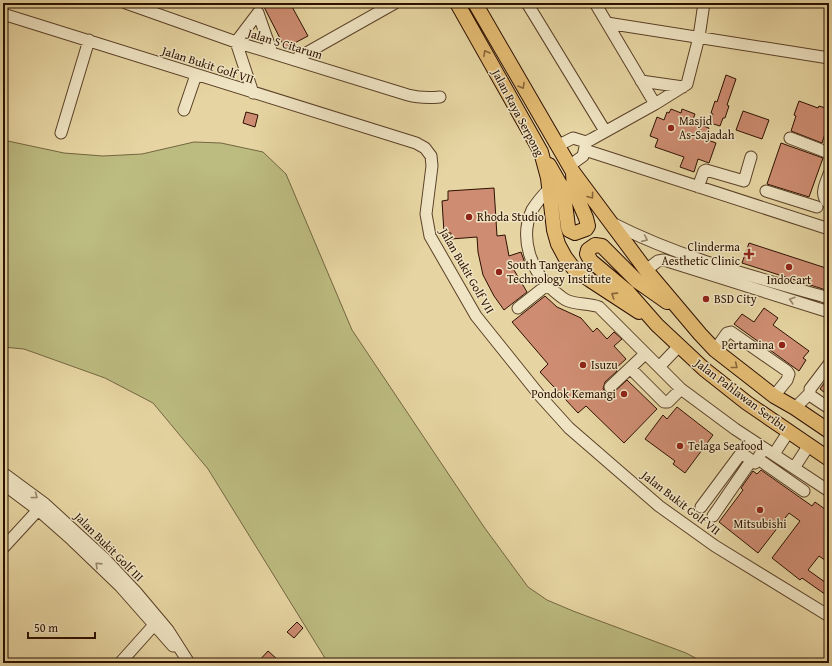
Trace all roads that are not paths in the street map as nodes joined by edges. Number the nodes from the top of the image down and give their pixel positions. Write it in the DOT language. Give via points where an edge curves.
graph roads {
  1 [pos="126,3"];
  2 [pos="395,3"];
  3 [pos="457,3"];
  4 [pos="476,3"];
  5 [pos="528,3"];
  6 [pos="594,3"];
  7 [pos="704,3"];
  8 [pos="257,8"];
  9 [pos="3,14"];
  10 [pos="607,23"];
  11 [pos="699,37"];
  12 [pos="89,40"];
  13 [pos="236,42"];
  14 [pos="272,53"];
  15 [pos="829,58"];
  16 [pos="294,60"];
  17 [pos="196,74"];
  18 [pos="641,81"];
  19 [pos="688,86"];
  20 [pos="253,93"];
  21 [pos="440,97"];
  22 [pos="654,104"];
  23 [pos="184,110"];
  24 [pos="605,131"];
  25 [pos="61,133"];
  26 [pos="790,138"];
  27 [pos="583,144"];
  28 [pos="557,146"];
  29 [pos="541,152"];
  30 [pos="829,153"];
  31 [pos="752,157"];
  32 [pos="571,169"];
  33 [pos="829,174"];
  34 [pos="698,187"];
  35 [pos="550,188"];
  36 [pos="766,191"];
  37 [pos="822,194"];
  38 [pos="829,204"];
  39 [pos="817,207"];
  40 [pos="610,222"];
  41 [pos="811,223"];
  42 [pos="829,228"];
  43 [pos="646,270"];
  44 [pos="728,275"];
  45 [pos="547,285"];
  46 [pos="829,298"];
  47 [pos="518,308"];
  48 [pos="678,308"];
  49 [pos="829,312"];
  50 [pos="657,325"];
  51 [pos="679,346"];
  52 [pos="715,350"];
  53 [pos="645,354"];
  54 [pos="829,364"];
  55 [pos="659,367"];
  56 [pos="630,368"];
  57 [pos="610,387"];
  58 [pos="682,389"];
  59 [pos="810,393"];
  60 [pos="774,396"];
  61 [pos="795,408"];
  62 [pos="829,408"];
  63 [pos="789,431"];
  64 [pos="829,431"];
  65 [pos="809,445"];
  66 [pos="764,448"];
  67 [pos="774,454"];
  68 [pos="829,459"];
  69 [pos="755,460"];
  70 [pos="794,468"];
  71 [pos="3,473"];
  72 [pos="3,484"];
  73 [pos="804,490"];
  74 [pos="829,491"];
  75 [pos="701,507"];
  76 [pos="38,510"];
  77 [pos="713,516"];
  78 [pos="3,548"];
  79 [pos="829,616"];
  80 [pos="154,625"];
  81 [pos="186,658"];
  82 [pos="120,663"];
  1 -- 13 [label="street, Jalan S Citarum"];
  2 -- 16 [label="street"];
  29 -- 3 [label="main road, Jalan Raya Serpong, one-way"];
  4 -- 28 [label="main road, Jalan Raya Serpong, one-way"];
  5 -- 24 [label="street"];
  6 -- 10 [label="street"];
  7 -- 11 [label="street"];
  8 -- 13 [label="street"];
  8 -- 14 [label="street"];
  9 -- 12 [label="street, Jalan Bukit Golf VII"];
  10 -- 11 [label="street"];
  10 -- 18 [label="street"];
  11 -- 15 [label="street"];
  11 -- 19 [label="street"];
  12 -- 17 [label="street, Jalan Bukit Golf VII"];
  12 -- 25 [label="street"];
  13 -- 14 [label="street, Jalan S Citarum"];
  13 -- 20 [label="street"];
  14 -- 16 [label="street, Jalan S Citarum"];
  16 -- 21 [label="street, Jalan S Citarum" via="408,95"];
  17 -- 20 [label="street, Jalan Bukit Golf VII"];
  17 -- 23 [label="street"];
  18 -- 19 [label="street"];
  18 -- 22 [label="street"];
  19 -- 22 [label="street"];
  20 -- 79 [label="street, Jalan Bukit Golf VII" via="416,143 425,148 431,156 432,166 426,214 430,236 476,316 541,397 574,433 659,506 715,546"];
  22 -- 24 [label="street"];
  24 -- 27 [label="street"];
  26 -- 30 [label="street"];
  27 -- 28 [label="street, Jalan Raya Serpong" via="573,138"];
  27 -- 32 [label="street" via="584,156"];
  27 -- 34 [label="street"];
  28 -- 32 [label="main road, Jalan Raya Serpong"];
  29 -- 32 [label="main road" via="561,186 569,230 576,233 588,226 574,190"];
  29 -- 35 [label="main road, Jalan Raya Serpong"];
  31 -- 34 [label="street" via="744,181 706,170"];
  32 -- 40 [label="main road, Jalan Raya Serpong, one-way"];
  33 -- 37 [label="street"];
  34 -- 41 [label="street"];
  35 -- 45 [label="street" via="532,211 527,228 533,265"];
  50 -- 35 [label="main road, Jalan Raya Serpong, one-way" via="574,269 565,257 554,230"];
  36 -- 39 [label="street"];
  37 -- 38 [label="street"];
  37 -- 39 [label="street"];
  39 -- 41 [label="street"];
  40 -- 43 [label="main road, Jalan Raya Serpong"];
  40 -- 44 [label="street, one-way"];
  41 -- 42 [label="street"];
  43 -- 44 [label="street" via="658,261 664,260"];
  43 -- 48 [label="main road, Jalan Raya Serpong"];
  44 -- 46 [label="street"];
  49 -- 44 [label="street, one-way"];
  45 -- 47 [label="street"];
  45 -- 53 [label="street" via="566,300 600,307"];
  48 -- 50 [label="main road" via="637,281 602,246 598,244 591,247 587,254 591,261 628,292"];
  48 -- 52 [label="main road, Jalan Pahlawan Seribu"];
  50 -- 51 [label="main road, Jalan Pahlawan Seribu"];
  51 -- 55 [label="street"];
  51 -- 63 [label="main road, Jalan Pahlawan Seribu" via="748,403"];
  52 -- 60 [label="main road, Jalan Pahlawan Seribu, one-way"];
  52 -- 60 [label="street" via="727,333 731,332 787,371 787,380"];
  53 -- 55 [label="street"];
  53 -- 56 [label="street"];
  54 -- 59 [label="street" via="810,389"];
  55 -- 58 [label="street"];
  56 -- 57 [label="street"];
  56 -- 58 [label="street" via="664,402 668,402"];
  58 -- 66 [label="street"];
  59 -- 61 [label="street"];
  59 -- 62 [label="street"];
  60 -- 61 [label="main road, Jalan Pahlawan Seribu"];
  61 -- 64 [label="main road, Jalan Pahlawan Seribu"];
  63 -- 65 [label="main road, Jalan Pahlawan Seribu"];
  63 -- 67 [label="street"];
  65 -- 68 [label="main road, Jalan Pahlawan Seribu"];
  65 -- 70 [label="street"];
  66 -- 67 [label="street"];
  66 -- 69 [label="street"];
  67 -- 70 [label="street"];
  69 -- 73 [label="street"];
  69 -- 75 [label="street" via="742,454 739,456"];
  69 -- 77 [label="street"];
  70 -- 74 [label="street"];
  71 -- 81 [label="street, Jalan Bukit Golf III, one-way" via="45,504 104,558 168,630"];
  72 -- 76 [label="street, Jalan Bukit Golf III"];
  76 -- 78 [label="street"];
  80 -- 76 [label="street, Jalan Bukit Golf III, one-way" via="120,586"];
  80 -- 81 [label="street, Jalan Bukit Golf III"];
  80 -- 82 [label="street"];
}
